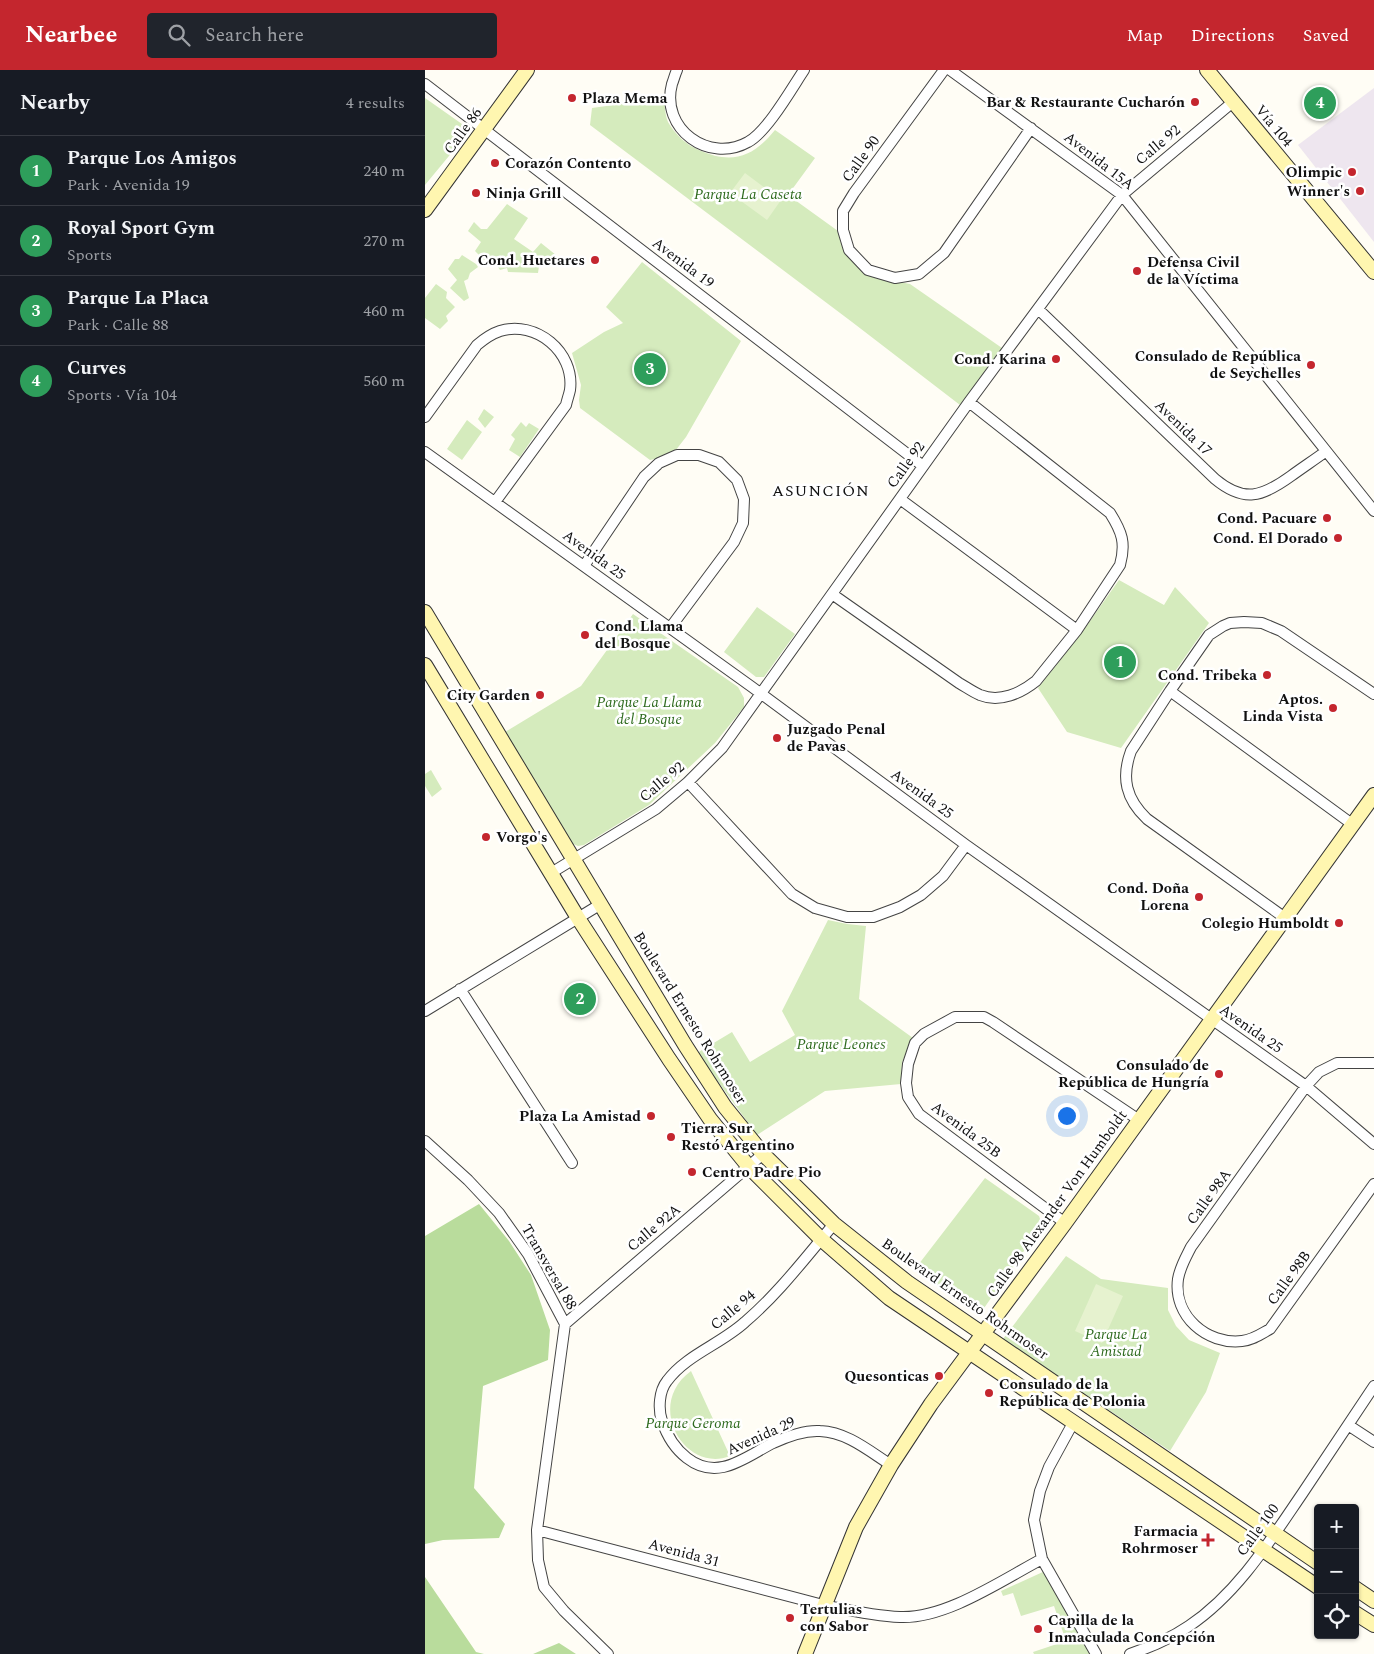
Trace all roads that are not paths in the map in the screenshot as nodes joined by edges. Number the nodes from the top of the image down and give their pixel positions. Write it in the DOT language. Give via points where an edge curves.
graph roads {
  1 [pos="527,70"];
  2 [pos="677,70"];
  3 [pos="805,70"];
  4 [pos="944,70"];
  5 [pos="950,70"];
  6 [pos="1207,70"];
  7 [pos="425,84"];
  8 [pos="1233,102"];
  9 [pos="1031,128"];
  10 [pos="484,130"];
  11 [pos="1122,195"];
  12 [pos="425,210"];
  13 [pos="1374,272"];
  14 [pos="1038,309"];
  15 [pos="969,402"];
  16 [pos="425,417"];
  17 [pos="425,452"];
  18 [pos="1325,452"];
  19 [pos="923,466"];
  20 [pos="900,499"];
  21 [pos="495,502"];
  22 [pos="1374,512"];
  23 [pos="584,566"];
  24 [pos="832,594"];
  25 [pos="425,612"];
  26 [pos="670,628"];
  27 [pos="1077,630"];
  28 [pos="425,665"];
  29 [pos="1170,691"];
  30 [pos="761,694"];
  31 [pos="1374,694"];
  32 [pos="688,782"];
  33 [pos="1374,794"];
  34 [pos="1352,824"];
  35 [pos="966,845"];
  36 [pos="575,860"];
  37 [pos="551,873"];
  38 [pos="601,904"];
  39 [pos="578,918"];
  40 [pos="1285,918"];
  41 [pos="460,989"];
  42 [pos="425,1011"];
  43 [pos="1212,1020"];
  44 [pos="1374,1062"];
  45 [pos="1306,1086"];
  46 [pos="1139,1120"];
  47 [pos="425,1141"];
  48 [pos="1374,1144"];
  49 [pos="763,1154"];
  50 [pos="572,1163"];
  51 [pos="749,1167"];
  52 [pos="1374,1184"];
  53 [pos="1065,1223"];
  54 [pos="834,1224"];
  55 [pos="821,1239"];
  56 [pos="565,1324"];
  57 [pos="983,1332"];
  58 [pos="1201,1332"];
  59 [pos="969,1352"];
  60 [pos="1374,1386"];
  61 [pos="660,1416"];
  62 [pos="1073,1423"];
  63 [pos="1348,1425"];
  64 [pos="1374,1442"];
  65 [pos="891,1465"];
  66 [pos="537,1530"];
  67 [pos="1275,1534"];
  68 [pos="1263,1551"];
  69 [pos="1042,1559"];
  70 [pos="1314,1560"];
  71 [pos="1314,1585"];
  72 [pos="1359,1591"];
  73 [pos="1374,1601"];
  74 [pos="823,1605"];
  75 [pos="1359,1615"];
  76 [pos="1374,1625"];
  77 [pos="608,1654"];
  78 [pos="805,1654"];
  79 [pos="1097,1654"];
  80 [pos="1130,1654"];
  1 -- 10 [label="main road, Calle 86"];
  2 -- 3 [label="street" via="669,96 679,127 695,141 720,150 750,142"];
  4 -- 9 [label="street, Calle 90" via="843,211 843,230 849,250 868,270 895,278 919,274 945,253"];
  5 -- 9 [label="street, Avenida 15A"];
  6 -- 8 [label="main road, Vía 104"];
  7 -- 10 [label="street, Avenida 19"];
  8 -- 11 [label="street, Calle 92"];
  8 -- 13 [label="main road, Vía 104"];
  9 -- 11 [label="street, Avenida 15A"];
  10 -- 12 [label="main road, Calle 86"];
  10 -- 19 [label="street, Avenida 19"];
  11 -- 14 [label="street, Calle 92"];
  11 -- 18 [label="street, Avenida 15A"];
  14 -- 15 [label="street, Calle 92"];
  14 -- 18 [label="street, Avenida 17" via="1215,479 1234,492 1259,494 1275,487"];
  15 -- 19 [label="street, Calle 92"];
  15 -- 27 [label="street" via="1110,513 1120,528 1123,542 1120,565"];
  16 -- 21 [label="street" via="477,345 487,337 515,328 531,331 547,338 560,351 570,375 566,405"];
  17 -- 21 [label="street, Avenida 25"];
  18 -- 22 [label="street, Avenida 15A"];
  19 -- 20 [label="street, Calle 92"];
  20 -- 24 [label="street, Calle 92"];
  20 -- 27 [label="street"];
  21 -- 23 [label="street, Avenida 25"];
  23 -- 26 [label="street, Avenida 25"];
  23 -- 26 [label="street" via="645,477 659,463 677,455 699,455 719,462 737,480 744,499 743,523 734,542"];
  24 -- 27 [label="street" via="980,695 1001,697 1019,693 1036,680"];
  24 -- 30 [label="street, Calle 92"];
  25 -- 36 [label="main road, Boulevard Ernesto Rohrmoser"];
  26 -- 30 [label="street, Avenida 25"];
  28 -- 37 [label="main road"];
  29 -- 31 [label="street" via="1209,635 1230,623 1254,622 1281,631"];
  29 -- 34 [label="street"];
  29 -- 40 [label="street" via="1131,751 1125,770 1129,794 1147,819"];
  30 -- 32 [label="street, Calle 92" via="722,748"];
  30 -- 35 [label="street, Avenida 25"];
  32 -- 35 [label="street" via="792,894 815,908 847,917 873,917 921,895 943,876"];
  32 -- 36 [label="street, Calle 92" via="656,809"];
  33 -- 34 [label="main road, Calle 98 Alexander Von Humboldt"];
  34 -- 40 [label="main road, Calle 98 Alexander Von Humboldt"];
  35 -- 43 [label="street, Avenida 25"];
  36 -- 37 [label="street, Calle 92"];
  36 -- 38 [label="main road, Boulevard Ernesto Rohrmoser"];
  37 -- 39 [label="main road"];
  38 -- 39 [label="street"];
  38 -- 49 [label="main road, Boulevard Ernesto Rohrmoser" via="690,1053 725,1107"];
  39 -- 41 [label="street"];
  39 -- 51 [label="main road" via="674,1067"];
  40 -- 43 [label="main road, Calle 98 Alexander Von Humboldt"];
  41 -- 42 [label="street"];
  41 -- 50 [label="street"];
  43 -- 45 [label="street, Avenida 25"];
  43 -- 46 [label="main road, Calle 98 Alexander Von Humboldt"];
  44 -- 45 [label="street, Calle 98A" via="1337,1063 1319,1072"];
  45 -- 48 [label="street, Avenida 25"];
  45 -- 58 [label="street, Calle 98A" via="1182,1264 1178,1294 1183,1312"];
  46 -- 53 [label="main road, Calle 98 Alexander Von Humboldt"];
  46 -- 53 [label="street, Avenida 25B" via="984,1017 955,1017 924,1034 915,1043 907,1064 906,1083 908,1097 919,1114"];
  47 -- 56 [label="street, Transversal 88" via="499,1213 528,1254"];
  49 -- 51 [label="street, Calle 92A"];
  49 -- 54 [label="main road, Boulevard Ernesto Rohrmoser"];
  51 -- 55 [label="main road"];
  51 -- 56 [label="street, Calle 92A"];
  52 -- 58 [label="street, Calle 98B" via="1270,1329 1256,1338 1229,1342"];
  53 -- 57 [label="main road, Calle 98 Alexander Von Humboldt"];
  54 -- 55 [label="street, Calle 94"];
  54 -- 57 [label="main road, Boulevard Ernesto Rohrmoser" via="907,1282"];
  55 -- 59 [label="main road" via="889,1298"];
  55 -- 61 [label="street, Calle 94" via="787,1282 745,1322 675,1370 665,1383"];
  56 -- 66 [label="street, Transversal 88"];
  57 -- 59 [label="main road, Calle 98 Alexander Von Humboldt"];
  57 -- 67 [label="main road, Boulevard Ernesto Rohrmoser"];
  59 -- 62 [label="main road"];
  59 -- 65 [label="main road, Calle 98 Alexander Von Humboldt"];
  60 -- 63 [label="street, Calle 100"];
  61 -- 65 [label="street, Avenida 29" via="675,1449 691,1461 710,1468 727,1467 799,1433 819,1431 847,1437"];
  62 -- 68 [label="main road"];
  62 -- 69 [label="street" via="1039,1491 1034,1520"];
  63 -- 64 [label="street"];
  63 -- 67 [label="street, Calle 100"];
  65 -- 74 [label="main road, Calle 98 Alexander Von Humboldt" via="856,1526"];
  66 -- 74 [label="street, Avenida 31"];
  66 -- 77 [label="street, Transversal 88" via="538,1560 544,1587"];
  67 -- 68 [label="street, Calle 100"];
  67 -- 70 [label="main road, Boulevard Ernesto Rohrmoser"];
  68 -- 71 [label="main road"];
  68 -- 80 [label="street, Calle 100" via="1234,1586 1189,1626 1156,1645"];
  69 -- 74 [label="street, Avenida 31" via="959,1603 931,1613 901,1617"];
  69 -- 79 [label="street"];
  72 -- 73 [label="main road"];
  74 -- 78 [label="main road, Calle 98 Alexander Von Humboldt"];
  75 -- 76 [label="main road"];
}
